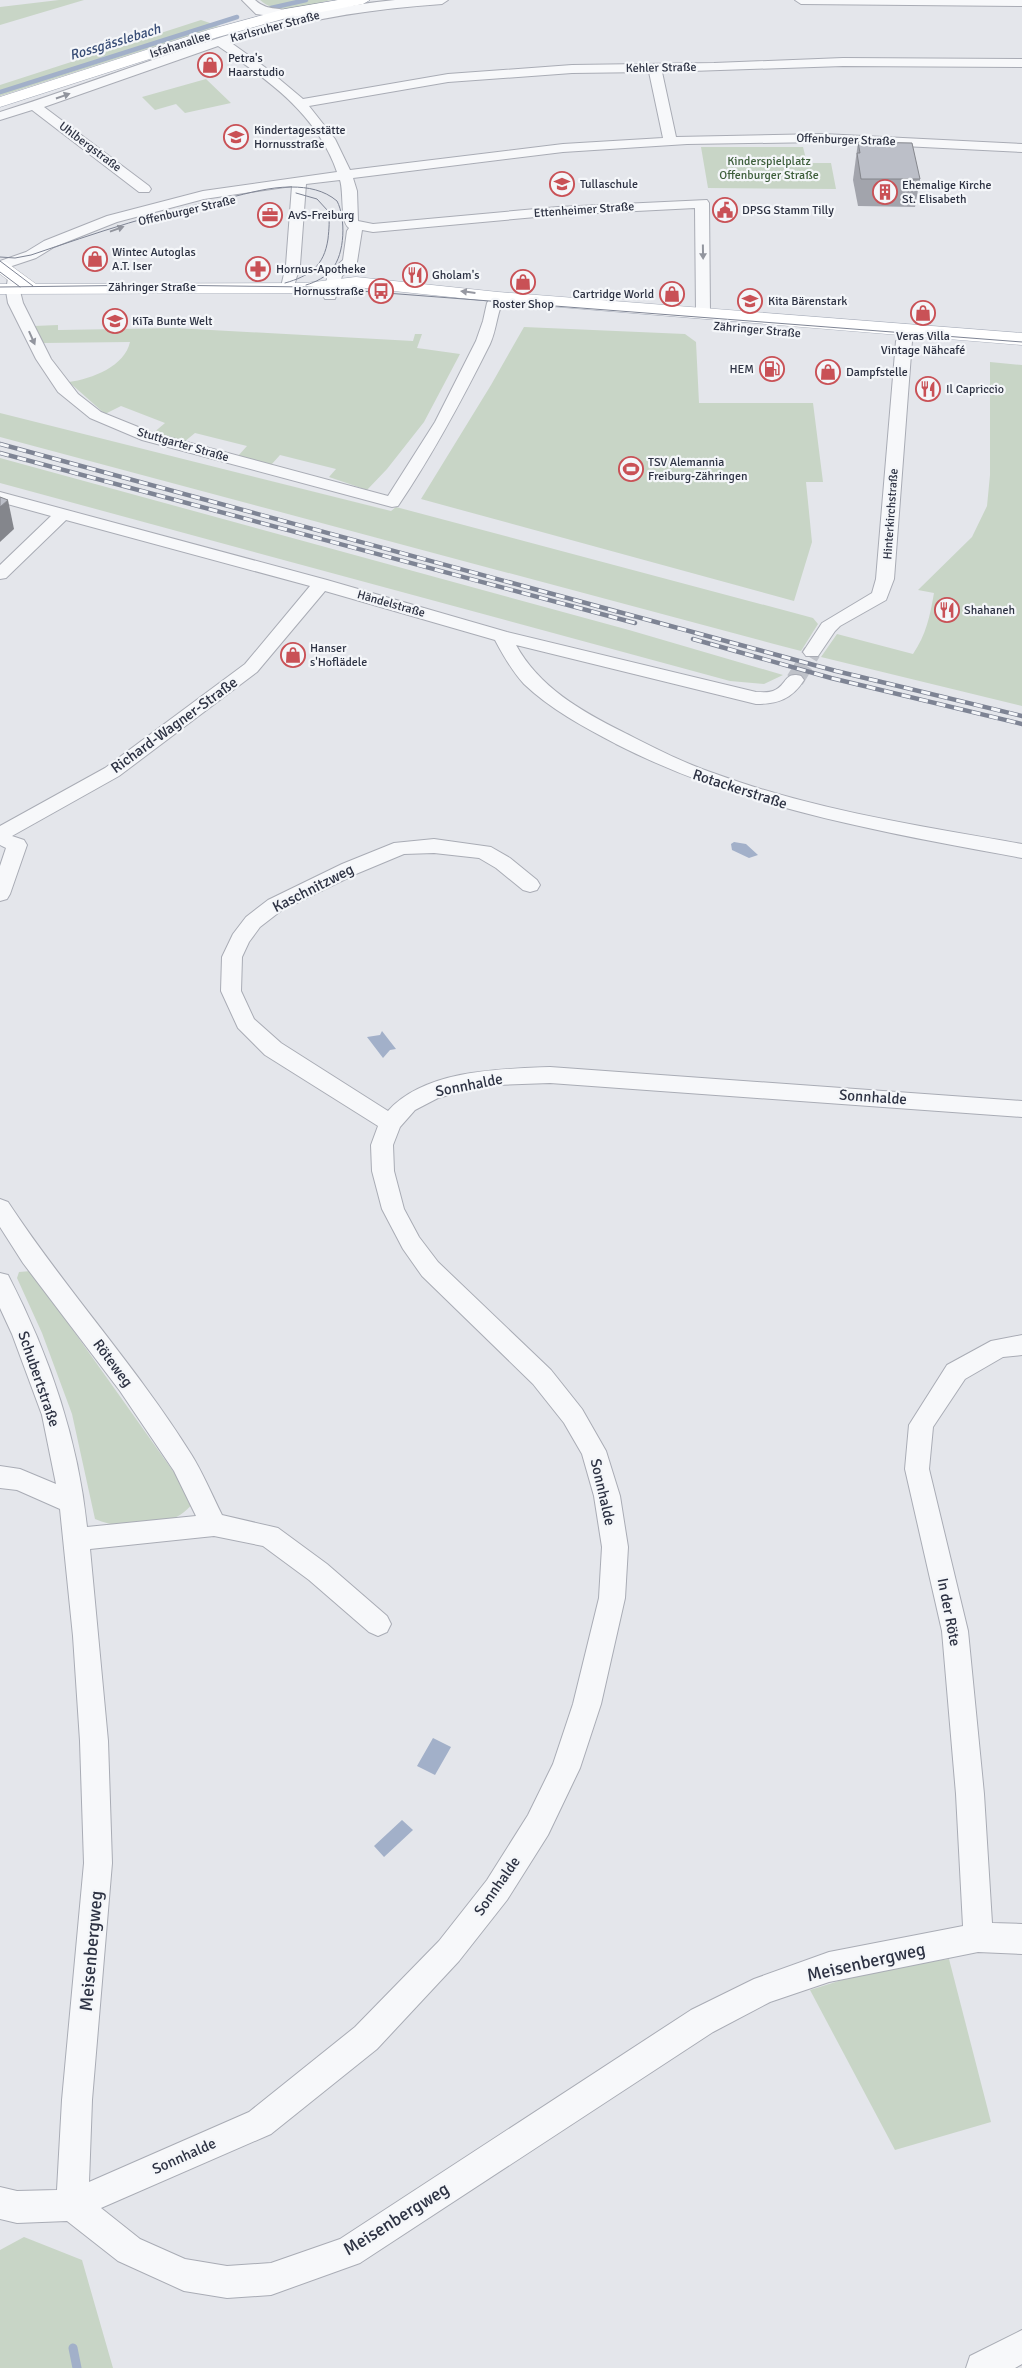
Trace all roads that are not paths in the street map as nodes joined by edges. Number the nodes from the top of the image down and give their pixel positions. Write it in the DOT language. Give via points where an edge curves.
graph roads {
  1 [pos="364,0"];
  2 [pos="442,0"];
  3 [pos="801,0"];
  4 [pos="242,2"];
  5 [pos="1022,2"];
  6 [pos="285,14"];
  7 [pos="240,25"];
  8 [pos="220,41"];
  9 [pos="1022,63"];
  10 [pos="655,68"];
  11 [pos="0,102"];
  12 [pos="302,103"];
  13 [pos="35,106"];
  14 [pos="0,116"];
  15 [pos="670,141"];
  16 [pos="1022,148"];
  17 [pos="344,175"];
  18 [pos="299,183"];
  19 [pos="152,197"];
  20 [pos="357,227"];
  21 [pos="8,277"];
  22 [pos="332,285"];
  23 [pos="296,287"];
  24 [pos="350,301"];
  25 [pos="495,303"];
  26 [pos="404,305"];
  27 [pos="703,313"];
  28 [pos="1022,339"];
  29 [pos="904,341"];
  30 [pos="1022,351"];
  31 [pos="0,497"];
  32 [pos="63,514"];
  33 [pos="0,574"];
  34 [pos="320,584"];
  35 [pos="502,636"];
  36 [pos="812,652"];
  37 [pos="795,680"];
  38 [pos="0,834"];
  39 [pos="0,838"];
  40 [pos="1022,851"];
  41 [pos="530,885"];
  42 [pos="0,894"];
  43 [pos="1022,1109"];
  44 [pos="390,1123"];
  45 [pos="0,1208"];
  46 [pos="0,1282"];
  47 [pos="1022,1345"];
  48 [pos="0,1477"];
  49 [pos="72,1503"];
  50 [pos="214,1525"];
  51 [pos="77,1539"];
  52 [pos="378,1624"];
  53 [pos="978,1937"];
  54 [pos="1022,1939"];
  55 [pos="0,2203"];
  56 [pos="72,2205"];
  57 [pos="1022,2346"];
  58 [pos="982,2368"];
  1 -- 6 [label="main road, Isfahanallee"];
  2 -- 8 [label="street, Karlsruher Straße" via="347,9 296,19"];
  3 -- 5 [label="street"];
  4 -- 6 [label="street" via="260,11"];
  4 -- 7 [label="street" via="244,14"];
  6 -- 7 [label="main road, Isfahanallee"];
  7 -- 11 [label="main road, Isfahanallee"];
  8 -- 12 [label="street" via="263,70"];
  13 -- 8 [label="street, Karlsruher Straße, one-way"];
  9 -- 10 [label="street, Kehler Straße" via="843,62"];
  10 -- 12 [label="street, Kehler Straße" via="572,68 448,78"];
  10 -- 15 [label="street"];
  12 -- 17 [label="street" via="330,142"];
  13 -- 14 [label="street, Karlsruher Straße"];
  13 -- 19 [label="street, Uhlbergstraße"];
  15 -- 16 [label="street, Offenburger Straße" via="823,138"];
  15 -- 17 [label="street, Offenburger Straße" via="563,148"];
  17 -- 18 [label="street, Offenburger Straße"];
  17 -- 20 [label="street" via="351,194 351,220"];
  18 -- 19 [label="street, Offenburger Straße"];
  21 -- 18 [label="street, Offenburger Straße, one-way" via="85,240 161,215"];
  18 -- 23 [label="street" via="293,265"];
  19 -- 21 [label="street, Offenburger Straße" via="112,219 49,244 30,255"];
  20 -- 22 [label="street" via="350,262"];
  20 -- 27 [label="street, Ettenheimer Straße, one-way" via="702,203"];
  21 -- 23 [label="main road, Zähringer Straße"];
  21 -- 25 [label="street, Stuttgarter Straße, one-way" via="36,348 52,372 83,406 105,419 152,438 392,502 443,422 484,341"];
  22 -- 23 [label="main road, Zähringer Straße"];
  22 -- 24 [label="main road, Zähringer Straße"];
  25 -- 22 [label="main road, Zähringer Straße, one-way" via="368,283"];
  25 -- 26 [label="main road, Zähringer Straße"];
  25 -- 27 [label="main road, Zähringer Straße"];
  25 -- 29 [label="main road, Zähringer Straße"];
  27 -- 28 [label="main road, Zähringer Straße"];
  29 -- 30 [label="main road, Zähringer Straße"];
  29 -- 36 [label="street, Hinterkirchstraße" via="886,579 880,596 828,626"];
  31 -- 32 [label="street, Händelstraße"];
  32 -- 33 [label="street"];
  32 -- 34 [label="street, Händelstraße"];
  34 -- 35 [label="street, Händelstraße"];
  34 -- 38 [label="street, Richard-Wagner-Straße" via="251,668 112,772"];
  35 -- 37 [label="street, Händelstraße" via="756,698 783,695"];
  35 -- 40 [label="street, Rotackerstraße" via="530,679 553,698 630,744 689,772 748,794 816,812"];
  39 -- 42 [label="street" via="18,845"];
  41 -- 44 [label="street, Kaschnitzweg" via="484,852 434,846 401,848 348,869 275,905 253,922 240,939 232,957 231,991 246,1023 273,1049"];
  43 -- 44 [label="street, Sonnhalde" via="550,1075 497,1077 431,1092 407,1104"];
  44 -- 56 [label="street, Sonnhalde" via="382,1145 383,1171 393,1209 411,1243 430,1270 542,1377 573,1416 594,1451 608,1496 615,1547 612,1598 587,1704 566,1768 538,1826 497,1890 449,1951 366,2038 260,2123"];
  45 -- 50 [label="street, Röteweg" via="31,1256 135,1392 183,1464"];
  46 -- 49 [label="street, Schubertstraße" via="24,1334 54,1415"];
  47 -- 53 [label="street, In der Röte" via="999,1348 956,1372 921,1425 917,1469 956,1630"];
  48 -- 49 [label="street" via="20,1480"];
  49 -- 51 [label="street, Schubertstraße"];
  50 -- 51 [label="street"];
  50 -- 52 [label="street" via="268,1536 318,1572"];
  51 -- 56 [label="street, Meisenbergweg" via="94,1741 98,1863 77,2100"];
  53 -- 54 [label="street, Meisenbergweg"];
  53 -- 56 [label="street, Meisenbergweg" via="829,1968 764,1989 702,2021 349,2252 271,2278 227,2282 184,2275 129,2250"];
  55 -- 56 [label="street, Sonnhalde" via="17,2206"];
  57 -- 58 [label="street"];
}
